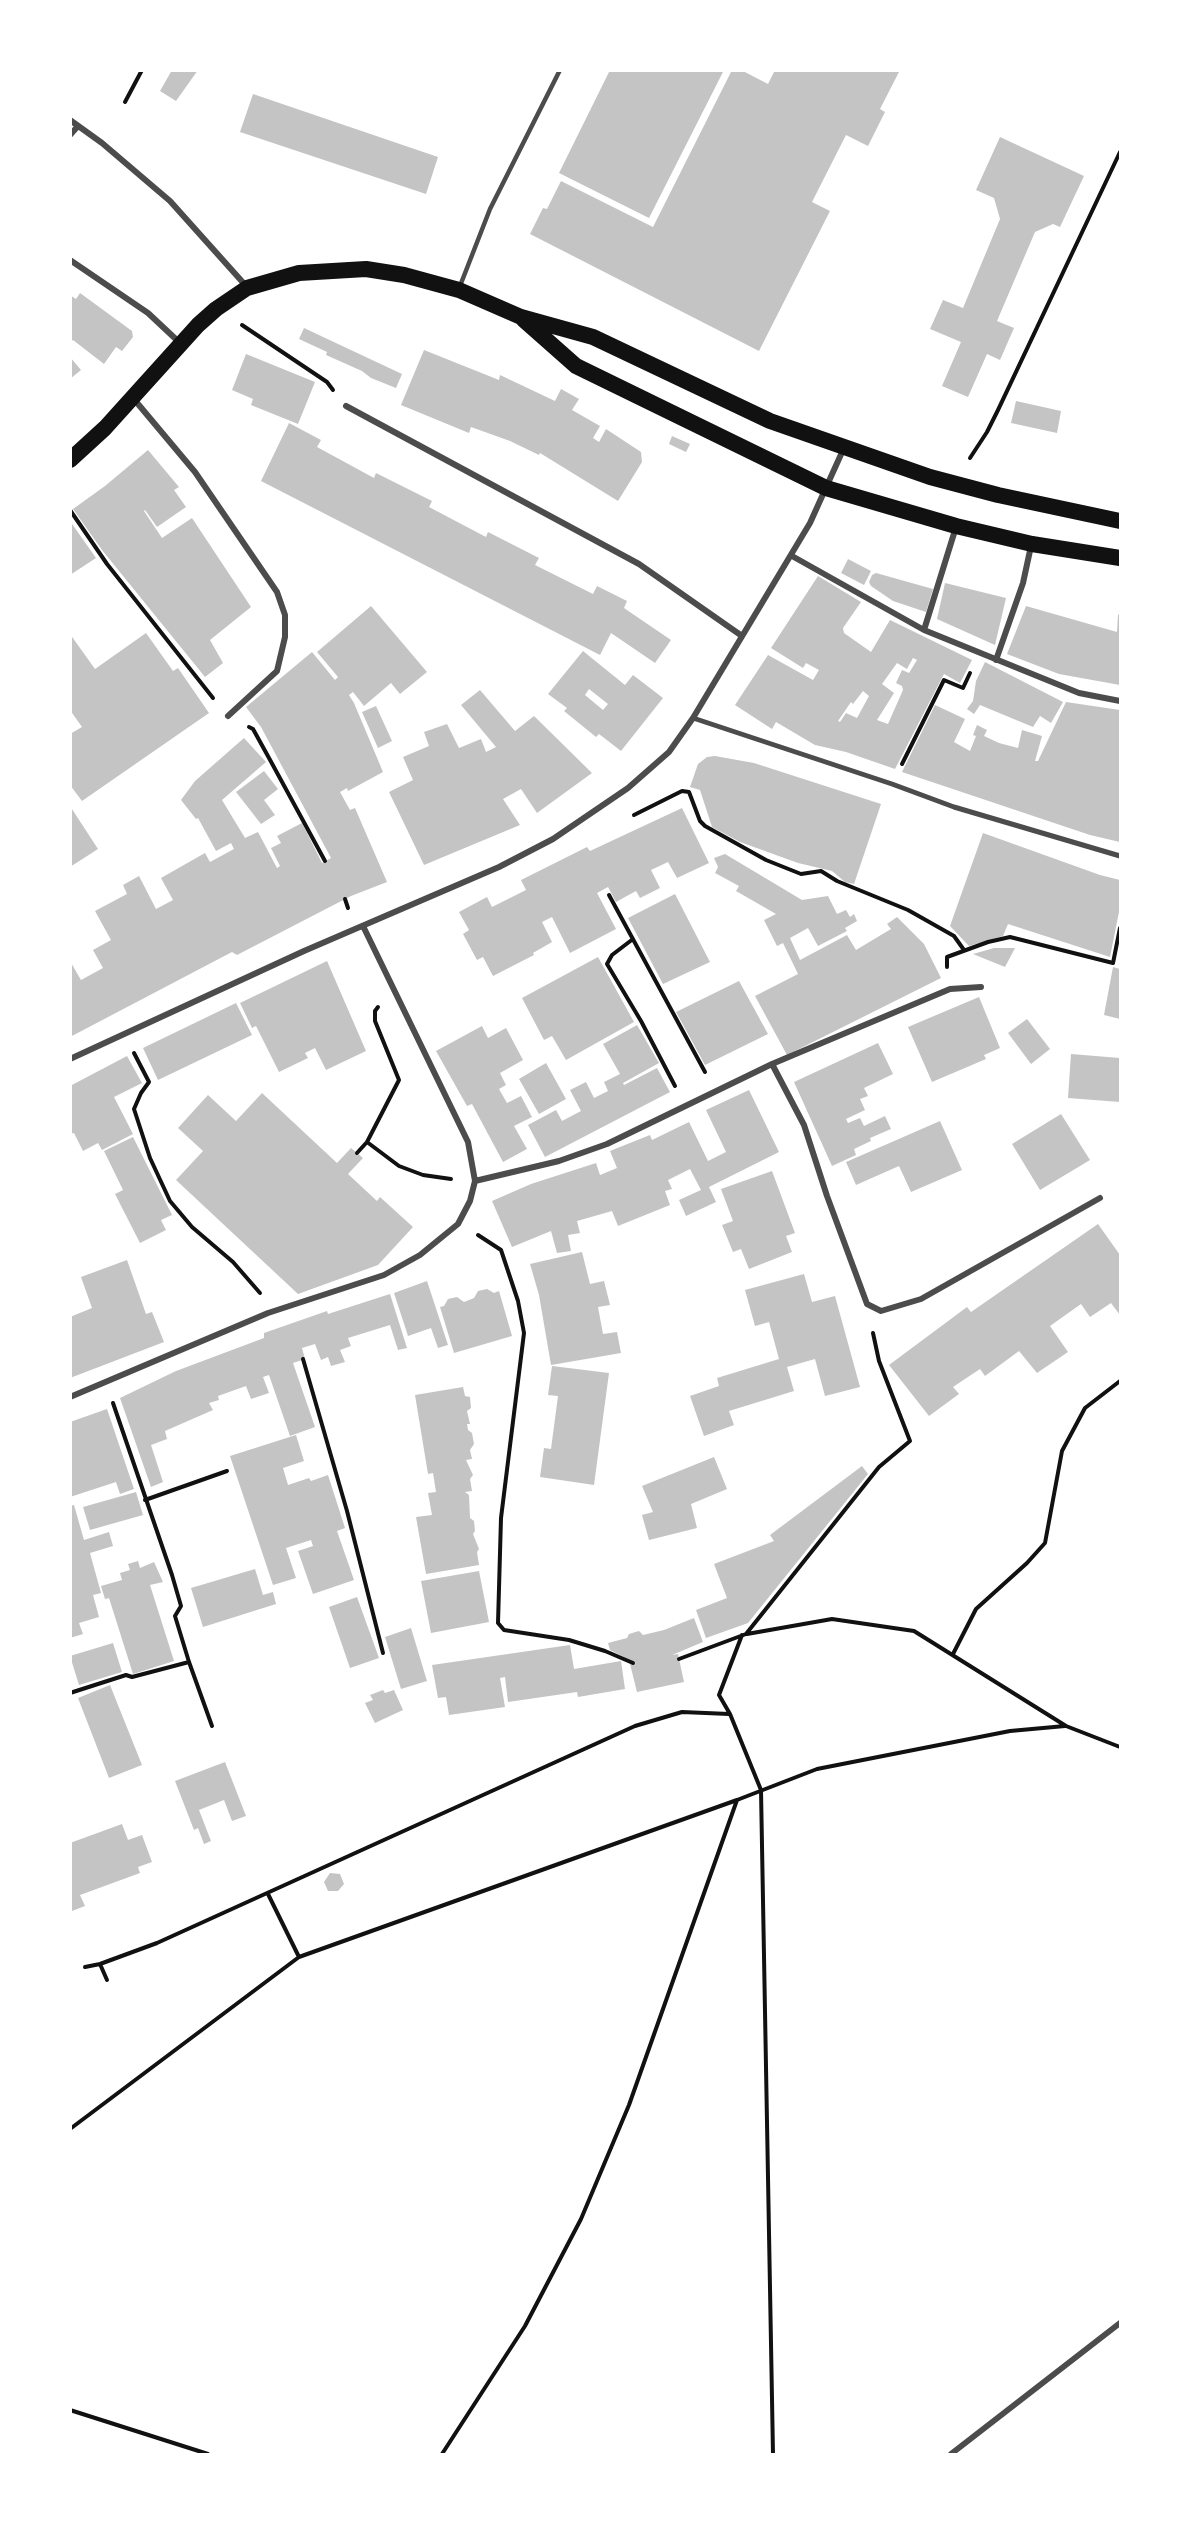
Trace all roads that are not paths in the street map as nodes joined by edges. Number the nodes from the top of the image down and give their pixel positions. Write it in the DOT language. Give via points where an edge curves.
graph roads {
  1 [pos="560,70"];
  2 [pos="70,120"];
  3 [pos="78,126"];
  4 [pos="70,135"];
  5 [pos="70,260"];
  6 [pos="247,288"];
  7 [pos="459,290"];
  8 [pos="521,317"];
  9 [pos="181,343"];
  10 [pos="133,398"];
  11 [pos="346,406"];
  12 [pos="844,447"];
  13 [pos="73,453"];
  14 [pos="826,488"];
  15 [pos="1120,521"];
  16 [pos="956,526"];
  17 [pos="1032,543"];
  18 [pos="792,556"];
  19 [pos="1120,558"];
  20 [pos="924,630"];
  21 [pos="742,636"];
  22 [pos="996,660"];
  23 [pos="1120,701"];
  24 [pos="228,716"];
  25 [pos="693,718"];
  26 [pos="1120,856"];
  27 [pos="363,926"];
  28 [pos="981,987"];
  29 [pos="70,1059"];
  30 [pos="772,1064"];
  31 [pos="475,1181"];
  32 [pos="1100,1198"];
  33 [pos="70,1397"];
  34 [pos="1120,2323"];
  35 [pos="951,2454"];
  1 -- 7 [label="lane" via="490,210"];
  2 -- 3 [label="street"];
  3 -- 4 [label="street"];
  3 -- 6 [label="street" via="170,201"];
  5 -- 9 [label="street" via="148,313"];
  6 -- 7 [label="highway" via="299,273 366,269"];
  6 -- 9 [label="highway" via="216,309"];
  7 -- 8 [label="highway"];
  8 -- 12 [label="highway" via="593,337 770,421"];
  8 -- 14 [label="highway" via="576,366"];
  9 -- 10 [label="highway"];
  10 -- 13 [label="highway"];
  10 -- 24 [label="street" via="195,471 276,592 285,615 285,637 277,671"];
  11 -- 21 [label="street" via="639,564"];
  12 -- 14 [label="street"];
  12 -- 15 [label="highway" via="953,483"];
  14 -- 16 [label="highway"];
  14 -- 18 [label="street"];
  16 -- 17 [label="highway"];
  16 -- 20 [label="street"];
  17 -- 19 [label="highway"];
  17 -- 22 [label="street" via="1023,583"];
  18 -- 20 [label="street"];
  18 -- 21 [label="street"];
  20 -- 22 [label="street"];
  21 -- 25 [label="street"];
  22 -- 23 [label="street" via="1080,693"];
  25 -- 26 [label="street" via="954,807"];
  25 -- 27 [label="street" via="669,752 572,827 499,867"];
  27 -- 29 [label="street"];
  27 -- 31 [label="street" via="468,1142"];
  28 -- 30 [label="street" via="950,990"];
  30 -- 31 [label="street" via="607,1144 559,1161"];
  30 -- 32 [label="street" via="804,1125 867,1304 881,1311 921,1299"];
  31 -- 33 [label="street" via="458,1224 420,1255 384,1275 268,1313"];
  34 -- 35 [label="street"];
}
